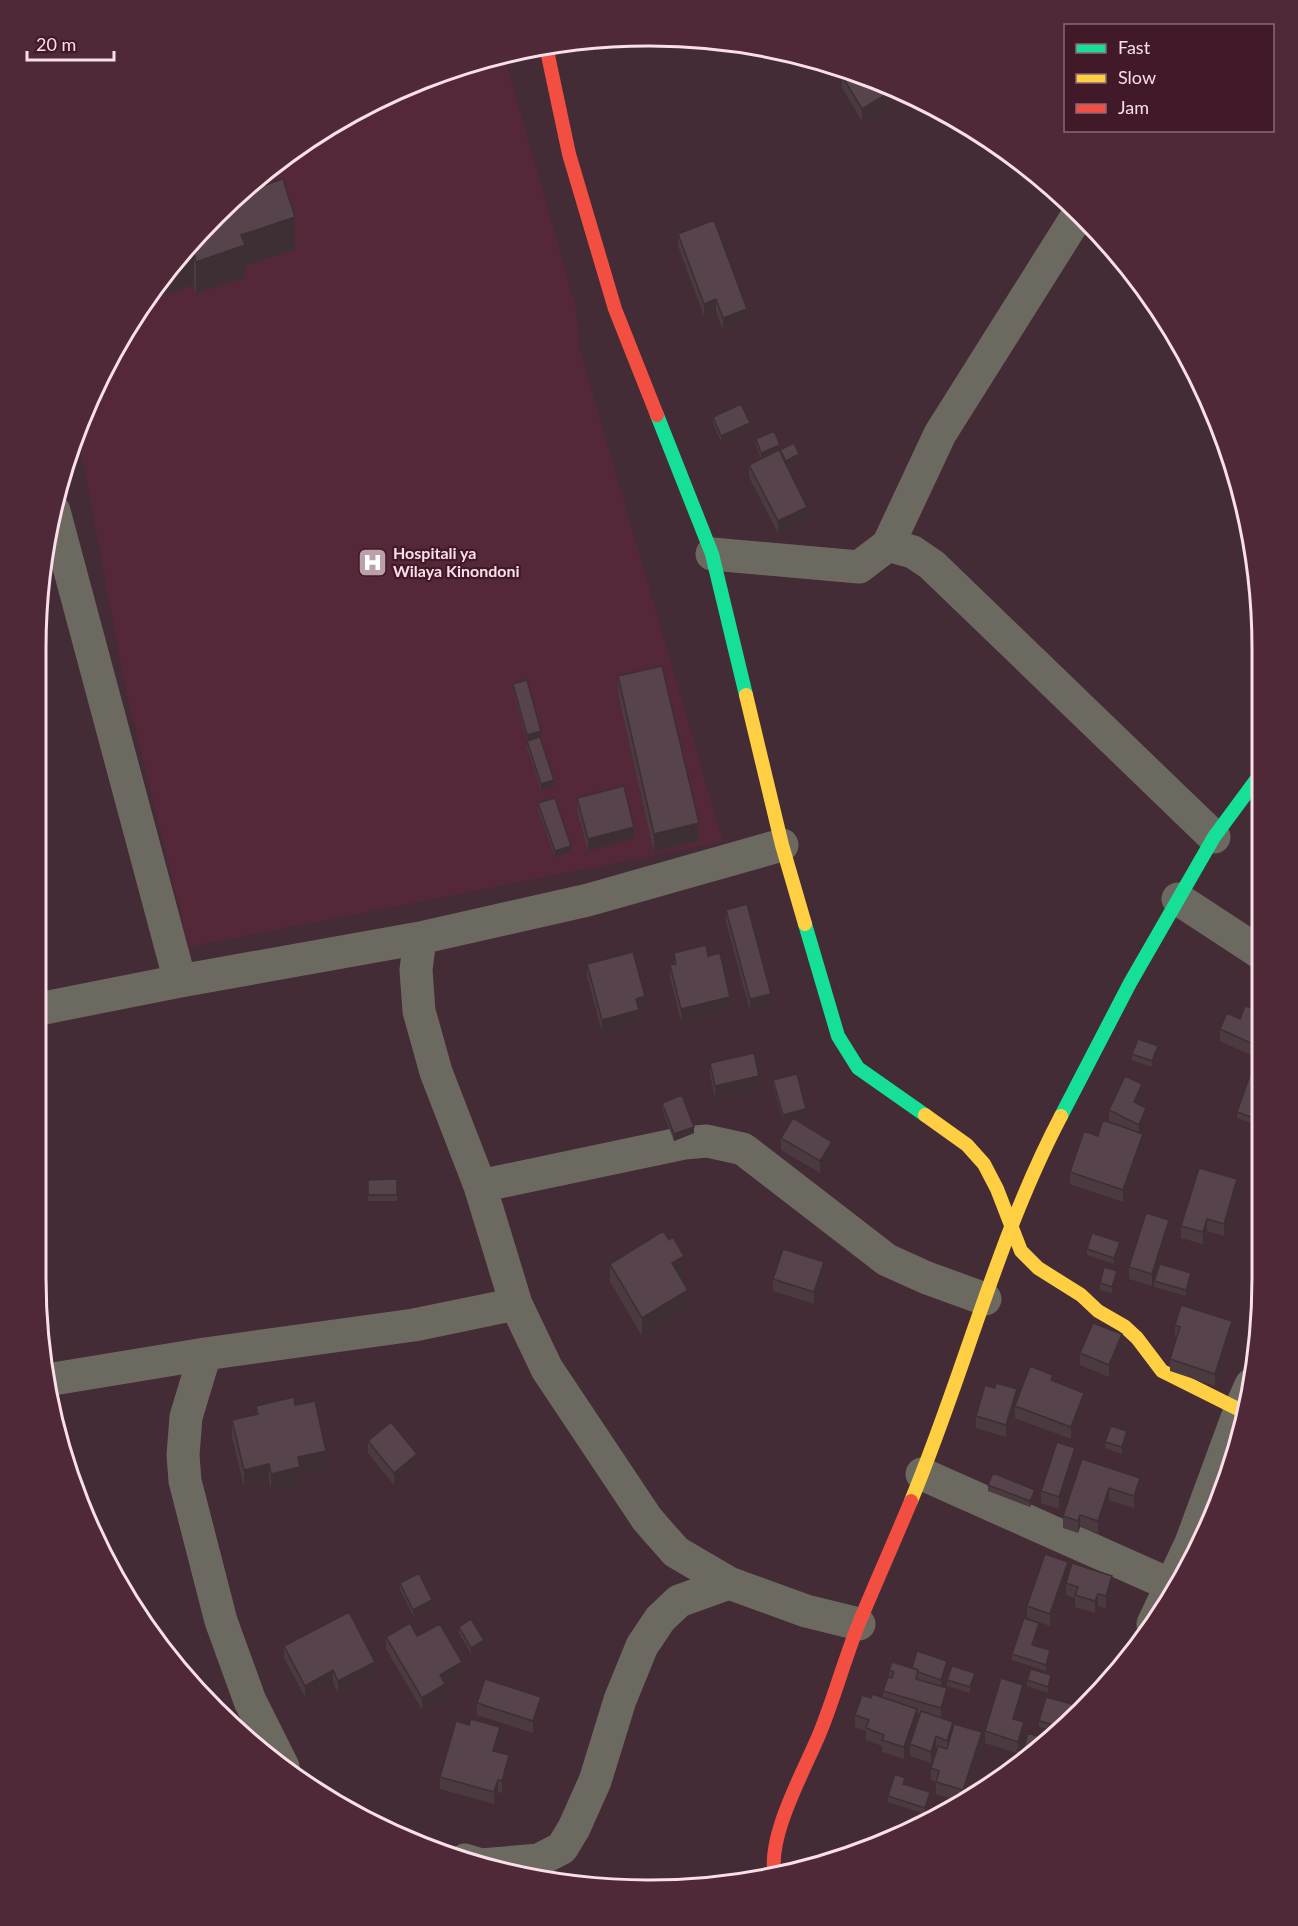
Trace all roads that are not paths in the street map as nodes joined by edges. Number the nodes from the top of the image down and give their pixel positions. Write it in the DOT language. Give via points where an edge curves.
graph roads {
  1 [pos="548,55"];
  2 [pos="1074,222"];
  3 [pos="59,528"];
  4 [pos="888,546"];
  5 [pos="712,554"];
  6 [pos="1252,786"];
  7 [pos="1214,837"];
  8 [pos="782,845"];
  9 [pos="1178,899"];
  10 [pos="420,938"];
  11 [pos="1252,947"];
  12 [pos="180,981"];
  13 [pos="46,1009"];
  14 [pos="480,1186"];
  15 [pos="1012,1226"];
  16 [pos="985,1299"];
  17 [pos="516,1304"];
  18 [pos="206,1353"];
  19 [pos="55,1379"];
  20 [pos="1240,1395"];
  21 [pos="1226,1449"];
  22 [pos="922,1474"];
  23 [pos="1198,1525"];
  24 [pos="729,1583"];
  25 [pos="1168,1583"];
  26 [pos="859,1624"];
  27 [pos="273,1748"];
  28 [pos="508,1863"];
  29 [pos="774,1866"];
  1 -- 5 [label="street" via="569,154 615,309"];
  2 -- 4 [label="street" via="940,434"];
  3 -- 12 [label="street"];
  4 -- 5 [label="street" via="860,567"];
  4 -- 7 [label="street" via="913,552 932,566"];
  5 -- 8 [label="street"];
  6 -- 7 [label="street"];
  7 -- 9 [label="street"];
  8 -- 10 [label="street" via="588,900"];
  8 -- 15 [label="street" via="838,1036 858,1068 967,1145 984,1164"];
  9 -- 11 [label="street"];
  9 -- 15 [label="street" via="1045,1146"];
  10 -- 12 [label="street"];
  10 -- 14 [label="street" via="416,970 419,1011 436,1072"];
  12 -- 13 [label="street"];
  14 -- 16 [label="street" via="684,1143 707,1141 743,1149 887,1260"];
  14 -- 17 [label="street"];
  15 -- 16 [label="street"];
  15 -- 20 [label="street" via="1021,1251 1038,1268 1124,1326 1162,1371"];
  16 -- 22 [label="street"];
  17 -- 18 [label="street" via="414,1325"];
  17 -- 24 [label="street" via="548,1369 647,1519 676,1552"];
  18 -- 19 [label="street"];
  18 -- 27 [label="street" via="186,1417 185,1481 221,1621 250,1701"];
  21 -- 23 [label="street"];
  22 -- 25 [label="street"];
  22 -- 26 [label="street"];
  24 -- 26 [label="street" via="806,1611"];
  24 -- 28 [label="street" via="679,1601 660,1619 642,1646 595,1780 562,1848 539,1860"];
  26 -- 29 [label="street" via="821,1730 792,1793 779,1833"];
}
